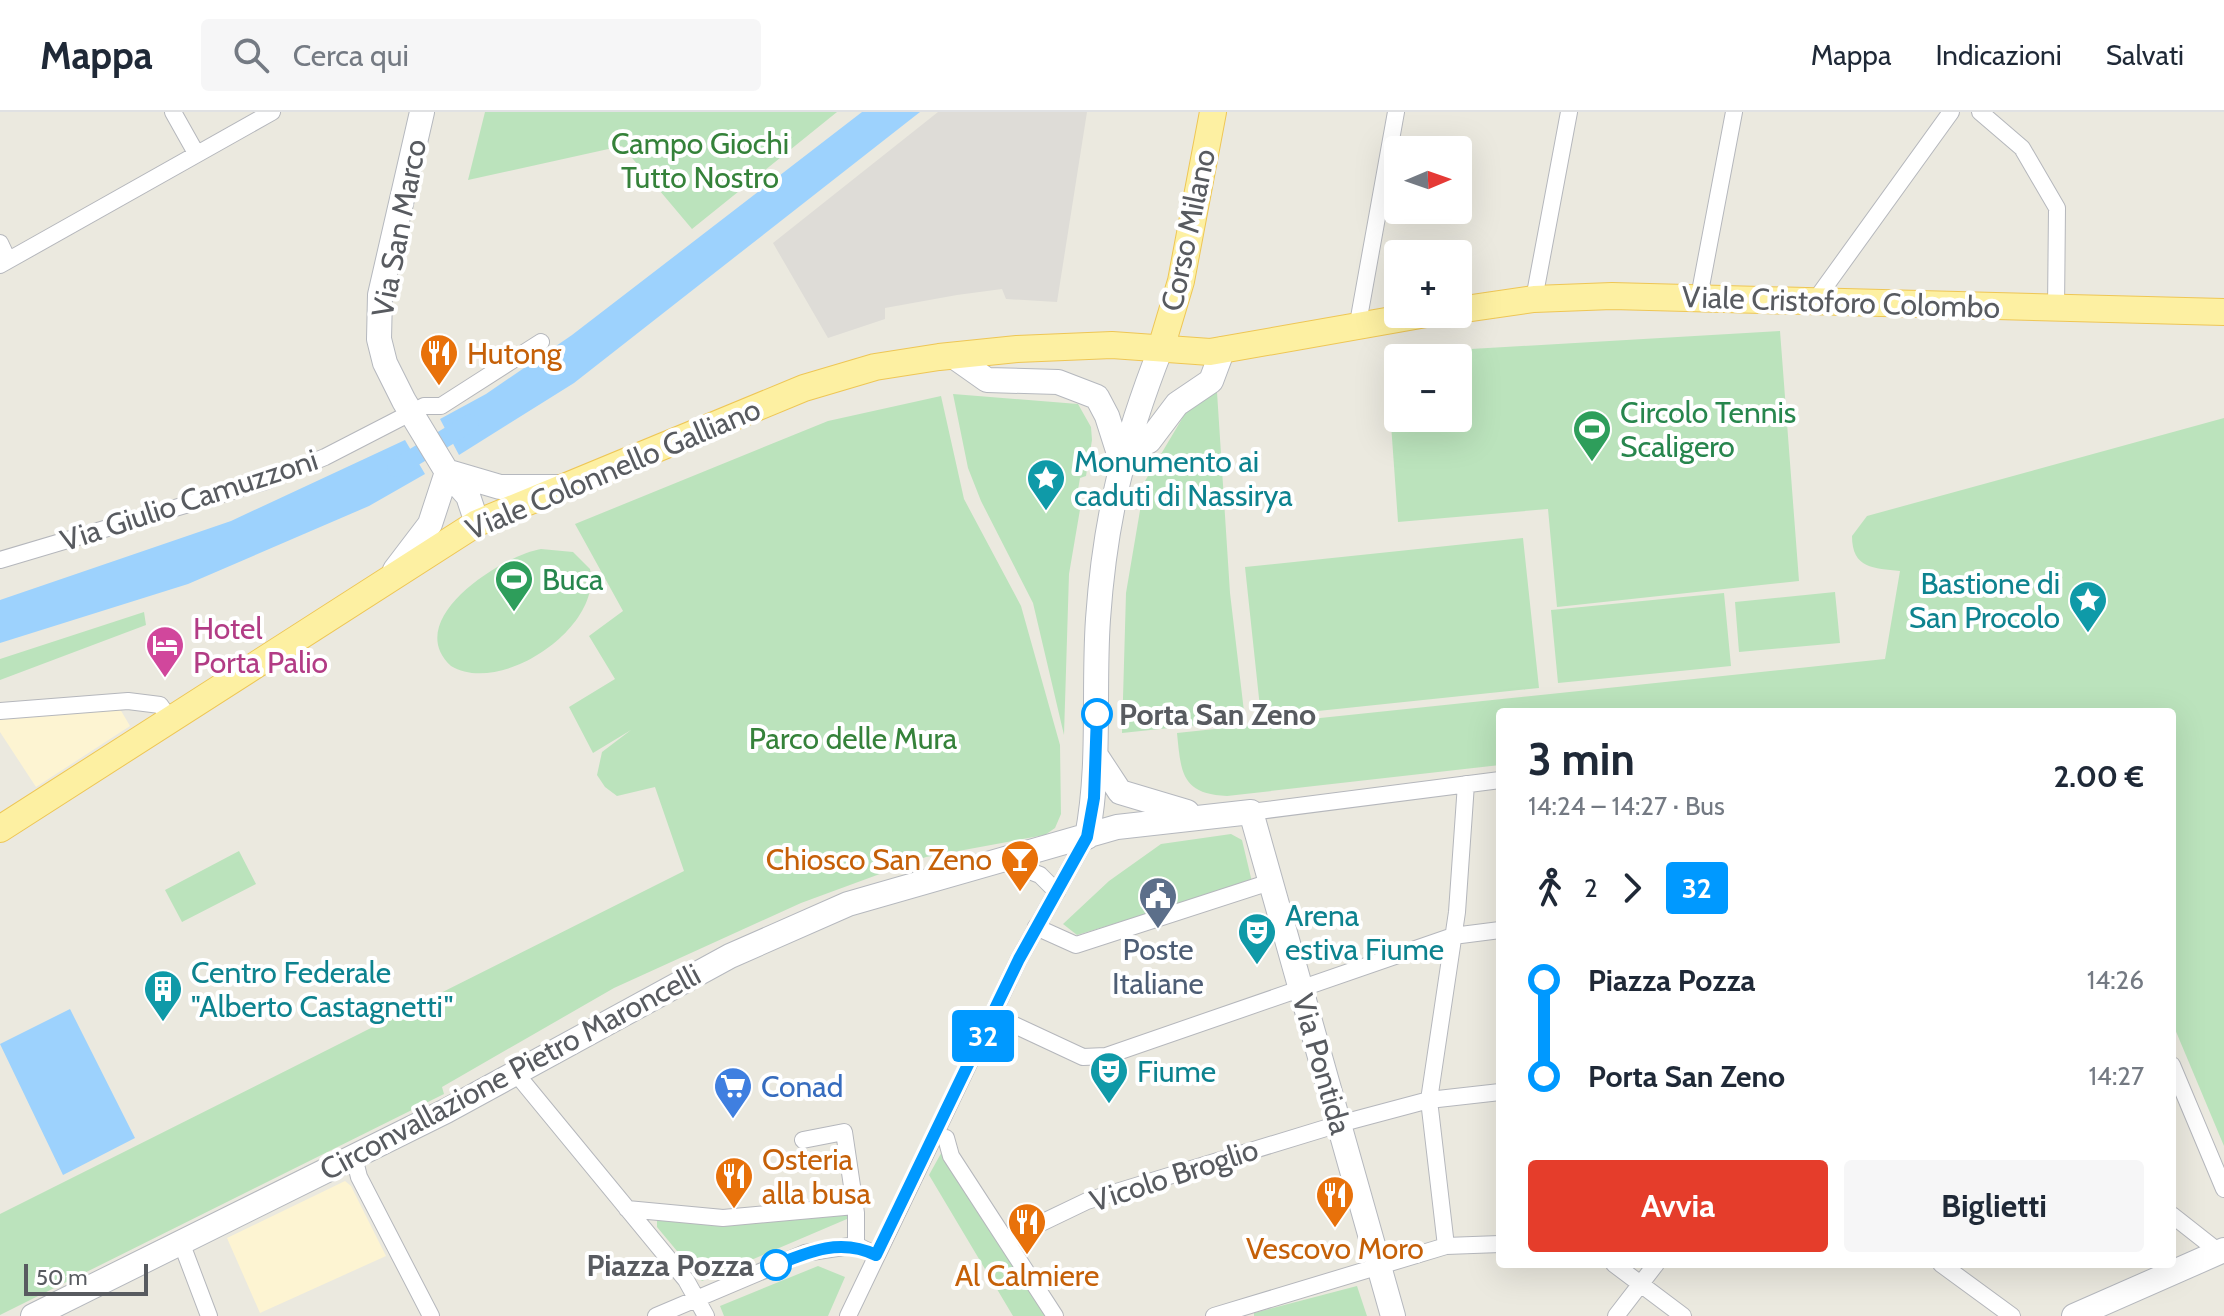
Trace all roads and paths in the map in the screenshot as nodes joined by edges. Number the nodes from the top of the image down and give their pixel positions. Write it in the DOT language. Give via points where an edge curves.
graph roads {
  1 [pos="173,112"];
  2 [pos="272,112"];
  3 [pos="422,112"];
  4 [pos="1213,112"];
  5 [pos="1396,112"];
  6 [pos="1569,112"];
  7 [pos="1734,112"];
  8 [pos="1951,112"];
  9 [pos="1980,112"];
  10 [pos="196,153"];
  11 [pos="0,243"];
  12 [pos="4,262"];
  13 [pos="1699,297"];
  14 [pos="1534,299"];
  15 [pos="1814,302"];
  16 [pos="1472,308"];
  17 [pos="2056,309"];
  18 [pos="2224,312"];
  19 [pos="1384,320"];
  20 [pos="1358,323"];
  21 [pos="541,342"];
  22 [pos="1161,348"];
  23 [pos="1223,349"];
  24 [pos="953,356"];
  25 [pos="414,419"];
  26 [pos="1122,457"];
  27 [pos="446,470"];
  28 [pos="560,487"];
  29 [pos="477,523"];
  30 [pos="0,560"];
  31 [pos="384,583"];
  32 [pos="0,711"];
  33 [pos="170,719"];
  34 [pos="1097,757"];
  35 [pos="1496,780"];
  36 [pos="1466,784"];
  37 [pos="1201,816"];
  38 [pos="1254,824"];
  39 [pos="0,829"];
  40 [pos="1087,837"];
  41 [pos="1001,860"];
  42 [pos="1270,882"];
  43 [pos="1057,892"];
  44 [pos="1036,927"];
  45 [pos="1496,931"];
  46 [pos="1453,936"];
  47 [pos="1300,986"];
  48 [pos="993,1015"];
  49 [pos="514,1071"];
  50 [pos="2176,1075"];
  51 [pos="1496,1092"];
  52 [pos="1429,1100"];
  53 [pos="1339,1124"];
  54 [pos="946,1138"];
  55 [pos="803,1140"];
  56 [pos="354,1157"];
  57 [pos="2224,1189"];
  58 [pos="855,1206"];
  59 [pos="627,1209"];
  60 [pos="2176,1218"];
  61 [pos="1012,1237"];
  62 [pos="181,1242"];
  63 [pos="1496,1244"];
  64 [pos="856,1245"];
  65 [pos="1446,1246"];
  66 [pos="2222,1251"];
  67 [pos="876,1255"];
  68 [pos="1378,1268"];
  69 [pos="1619,1268"];
  70 [pos="1653,1268"];
  71 [pos="1946,1268"];
  72 [pos="1641,1285"];
  73 [pos="698,1299"];
  74 [pos="65,1309"];
  75 [pos="33,1316"];
  76 [pos="209,1316"];
  77 [pos="431,1316"];
  78 [pos="656,1316"];
  79 [pos="706,1316"];
  80 [pos="848,1316"];
  81 [pos="1055,1316"];
  82 [pos="1214,1316"];
  83 [pos="1393,1316"];
  84 [pos="1616,1316"];
  85 [pos="1683,1316"];
  86 [pos="2012,1316"];
  87 [pos="2074,1316"];
  1 -- 10 [label="street"];
  2 -- 10 [label="street"];
  3 -- 25 [label="street, Via San Marco" via="378,316 385,363"];
  4 -- 22 [label="main road, Corso Milano" via="1181,281"];
  5 -- 20 [label="street"];
  6 -- 14 [label="street"];
  7 -- 13 [label="street"];
  8 -- 15 [label="street"];
  9 -- 17 [label="street" via="2022,148 2057,208"];
  10 -- 12 [label="street"];
  11 -- 12 [label="street"];
  13 -- 14 [label="main road, Viale Cristoforo Colombo"];
  13 -- 15 [label="main road, Viale Cristoforo Colombo"];
  14 -- 16 [label="main road, Viale Cristoforo Colombo"];
  15 -- 17 [label="main road, Viale Cristoforo Colombo"];
  17 -- 18 [label="main road, Viale Cristoforo Colombo"];
  19 -- 20 [label="main road"];
  20 -- 23 [label="main road"];
  21 -- 25 [label="street, Via Giulio Camuzzoni" via="441,406 424,406"];
  22 -- 23 [label="main road"];
  22 -- 24 [label="main road, Viale Colonnello Galliano" via="1030,348"];
  22 -- 26 [label="street"];
  23 -- 26 [label="street" via="1211,381 1177,404 1149,441"];
  24 -- 26 [label="street" via="987,380 1058,382 1097,397"];
  24 -- 28 [label="main road, Viale Colonnello Galliano" via="875,367 804,388"];
  25 -- 27 [label="street, Via San Marco"];
  25 -- 30 [label="street, Via Giulio Camuzzoni" via="266,481"];
  26 -- 34 [label="street" via="1105,544 1098,619"];
  27 -- 28 [label="street" via="500,487"];
  27 -- 29 [label="street, Via San Marco" via="468,496"];
  27 -- 31 [label="street" via="430,524"];
  28 -- 29 [label="main road, Viale Colonnello Galliano"];
  29 -- 31 [label="main road, Viale Colonnello Galliano"];
  31 -- 33 [label="main road, Viale Colonnello Galliano"];
  32 -- 33 [label="street" via="128,701 160,705"];
  33 -- 39 [label="main road, Viale Colonnello Galliano"];
  34 -- 37 [label="street" via="1120,792"];
  34 -- 40 [label="street"];
  35 -- 36 [label="street"];
  36 -- 38 [label="street"];
  36 -- 46 [label="street"];
  37 -- 38 [label="street, Circonvallazione Pietro Maroncelli" via="1227,814"];
  37 -- 40 [label="street, Circonvallazione Pietro Maroncelli" via="1117,827"];
  38 -- 42 [label="street, Via Pontida"];
  40 -- 41 [label="street, Circonvallazione Pietro Maroncelli"];
  40 -- 43 [label="street"];
  41 -- 43 [label="street" via="1040,875"];
  41 -- 49 [label="street, Circonvallazione Pietro Maroncelli" via="848,904 730,956"];
  42 -- 44 [label="street" via="1076,945"];
  42 -- 47 [label="street, Via Pontida"];
  43 -- 44 [label="street"];
  44 -- 48 [label="street"];
  45 -- 46 [label="street"];
  46 -- 47 [label="street"];
  46 -- 52 [label="street"];
  47 -- 48 [label="street" via="1106,1056 1083,1057"];
  47 -- 53 [label="street, Via Pontida"];
  48 -- 67 [label="street"];
  49 -- 56 [label="street, Circonvallazione Pietro Maroncelli"];
  49 -- 59 [label="street"];
  50 -- 57 [label="street"];
  51 -- 52 [label="street, Vicolo Broglio"];
  52 -- 53 [label="street, Vicolo Broglio"];
  52 -- 65 [label="street"];
  53 -- 61 [label="street, Vicolo Broglio" via="1087,1201"];
  53 -- 68 [label="street, Via Pontida"];
  54 -- 81 [label="street" via="951,1156"];
  55 -- 58 [label="street" via="844,1132"];
  56 -- 62 [label="street, Circonvallazione Pietro Maroncelli"];
  56 -- 77 [label="street" via="359,1177"];
  58 -- 59 [label="street" via="723,1218"];
  58 -- 64 [label="street"];
  59 -- 73 [label="street"];
  60 -- 66 [label="street"];
  62 -- 74 [label="street, Circonvallazione Pietro Maroncelli"];
  62 -- 76 [label="street"];
  63 -- 65 [label="street"];
  64 -- 67 [label="street"];
  64 -- 73 [label="street" via="805,1253"];
  65 -- 68 [label="street"];
  66 -- 87 [label="street"];
  67 -- 80 [label="street"];
  68 -- 82 [label="street"];
  68 -- 83 [label="street, Via Pontida"];
  69 -- 72 [label="street"];
  70 -- 72 [label="street"];
  71 -- 86 [label="street"];
  72 -- 84 [label="street"];
  72 -- 85 [label="street"];
  73 -- 78 [label="street"];
  73 -- 79 [label="street"];
  74 -- 75 [label="street, Circonvallazione Pietro Maroncelli"];
}
